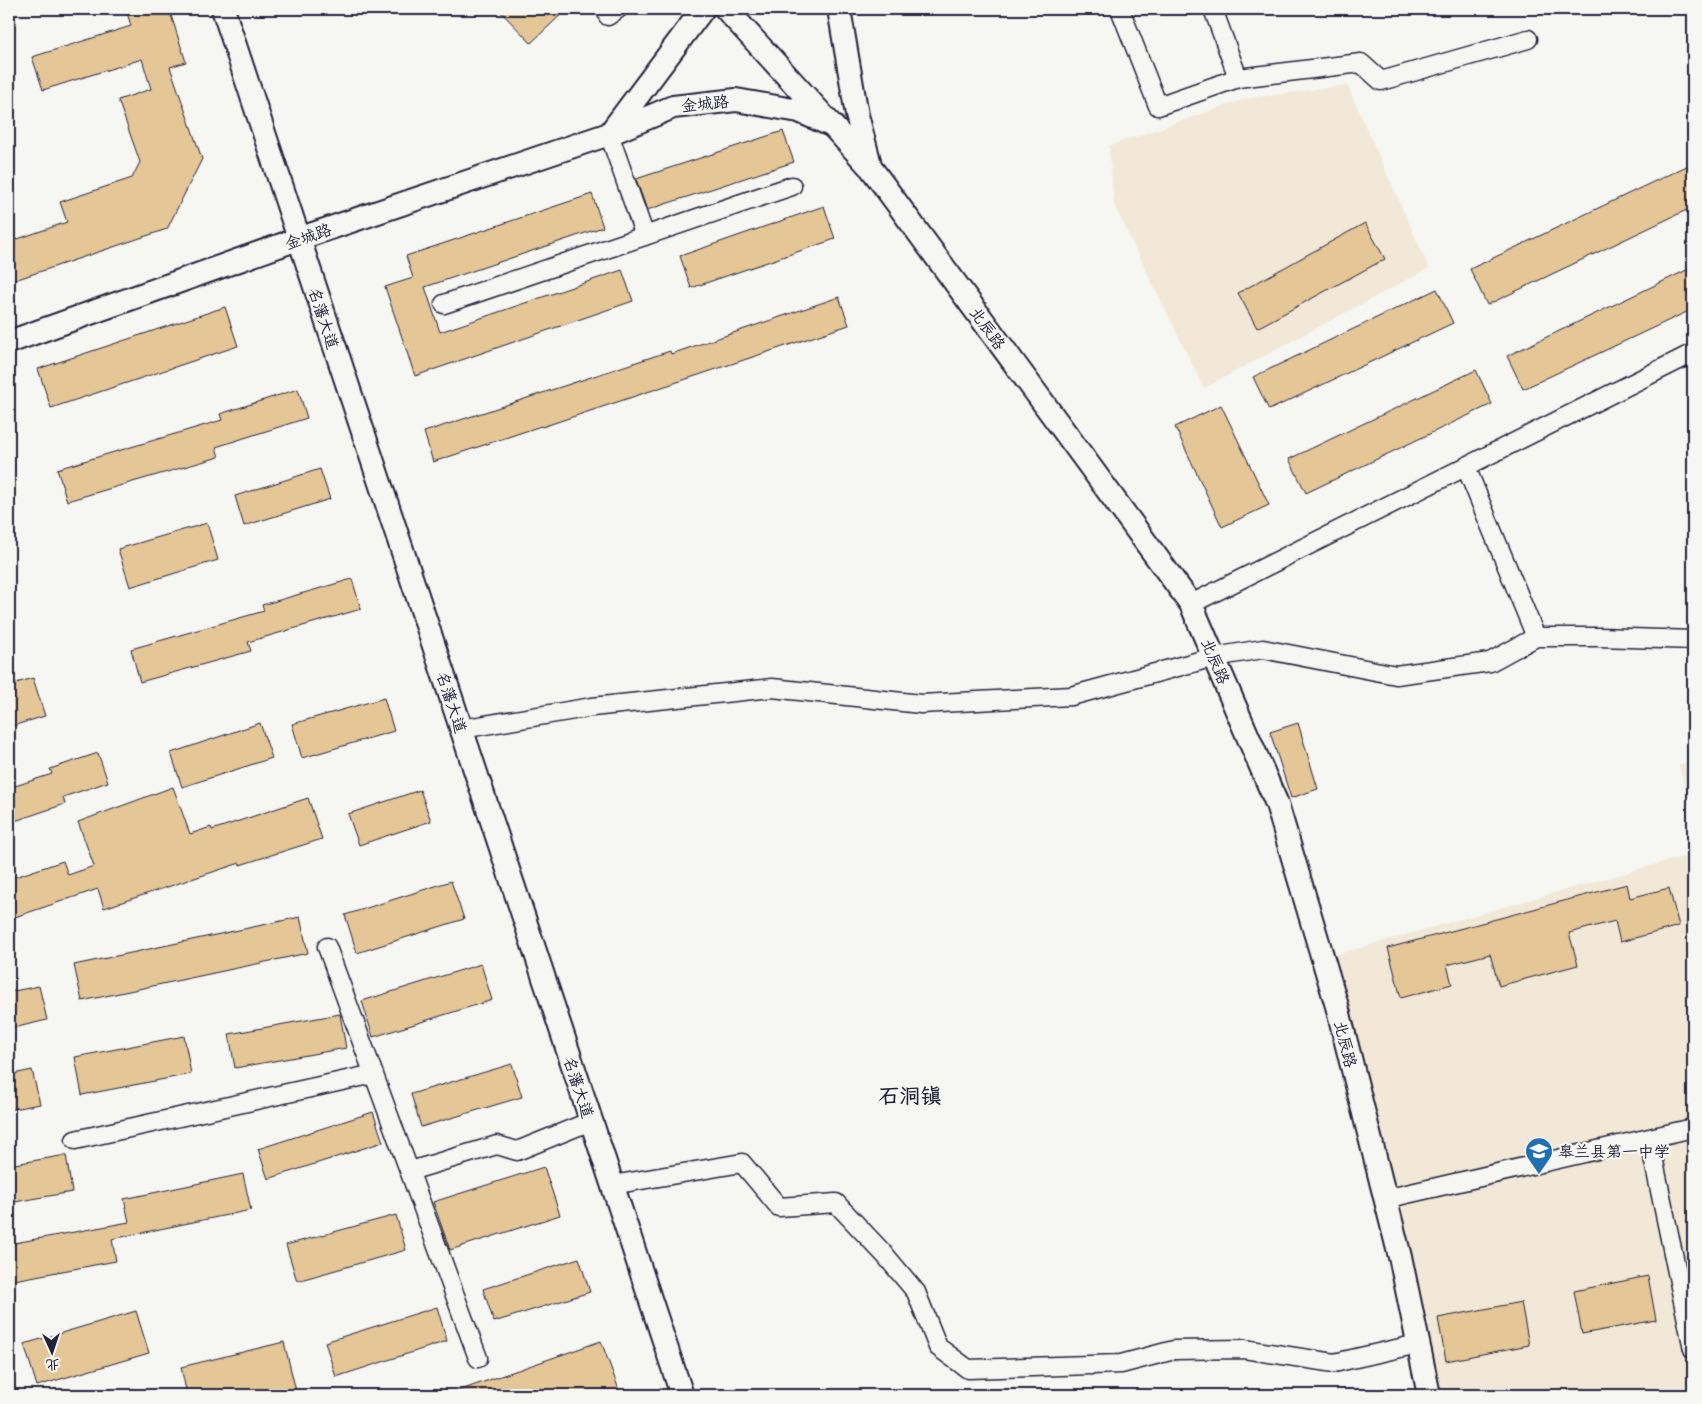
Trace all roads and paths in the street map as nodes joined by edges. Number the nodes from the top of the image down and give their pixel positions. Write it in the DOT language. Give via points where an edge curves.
graph roads {
  1 [pos="223,9"];
  2 [pos="703,9"];
  3 [pos="726,9"];
  4 [pos="839,9"];
  5 [pos="1120,9"];
  6 [pos="1213,9"];
  7 [pos="1528,39"];
  8 [pos="1238,78"];
  9 [pos="832,126"];
  10 [pos="610,134"];
  11 [pos="871,168"];
  12 [pos="792,186"];
  13 [pos="645,236"];
  14 [pos="298,239"];
  15 [pos="444,304"];
  16 [pos="9,342"];
  17 [pos="1693,354"];
  18 [pos="1466,467"];
  19 [pos="1191,604"];
  20 [pos="1536,637"];
  21 [pos="1693,640"];
  22 [pos="1214,657"];
  23 [pos="460,729"];
  24 [pos="327,946"];
  25 [pos="374,1074"];
  26 [pos="591,1121"];
  27 [pos="1693,1128"];
  28 [pos="1649,1138"];
  29 [pos="75,1140"];
  30 [pos="410,1171"];
  31 [pos="612,1185"];
  32 [pos="1385,1199"];
  33 [pos="1418,1344"];
  34 [pos="1693,1349"];
  35 [pos="478,1358"];
  36 [pos="682,1395"];
  37 [pos="1429,1395"];
  1 -- 14 [label="main road, 名藩大道"];
  2 -- 10 [label="main road"];
  3 -- 9 [label="main road"];
  4 -- 11 [label="main road, 北辰路" via="857,115"];
  5 -- 8 [label="street" via="1158,106"];
  6 -- 8 [label="street"];
  7 -- 8 [label="street" via="1381,81 1361,63"];
  9 -- 10 [label="main road, 金城路" via="799,111 736,100 673,107"];
  9 -- 11 [label="main road"];
  10 -- 13 [label="street"];
  10 -- 14 [label="main road, 金城路"];
  11 -- 19 [label="main road, 北辰路"];
  12 -- 13 [label="street"];
  13 -- 15 [label="street"];
  14 -- 16 [label="main road, 金城路"];
  14 -- 23 [label="main road, 名藩大道"];
  17 -- 18 [label="street"];
  18 -- 19 [label="street"];
  18 -- 20 [label="street"];
  19 -- 22 [label="main road, 北辰路"];
  20 -- 21 [label="street"];
  20 -- 22 [label="street" via="1490,662 1396,675 1263,649"];
  22 -- 23 [label="street" via="1071,696 921,704 772,688 592,707"];
  22 -- 32 [label="main road, 北辰路" via="1277,804 1337,1006"];
  23 -- 26 [label="main road, 名藩大道"];
  24 -- 25 [label="street"];
  25 -- 29 [label="street"];
  25 -- 30 [label="street"];
  26 -- 30 [label="street" via="517,1150 496,1145"];
  26 -- 31 [label="main road, 名藩大道"];
  27 -- 28 [label="street"];
  28 -- 32 [label="street"];
  28 -- 34 [label="street"];
  30 -- 35 [label="street"];
  31 -- 33 [label="street" via="742,1163 779,1207 836,1203 916,1292 938,1347 968,1369 1121,1364 1174,1350 1244,1349 1334,1363"];
  31 -- 36 [label="main road, 名藩大道"];
  32 -- 33 [label="main road, 北辰路"];
  33 -- 37 [label="main road, 北辰路"];
}
